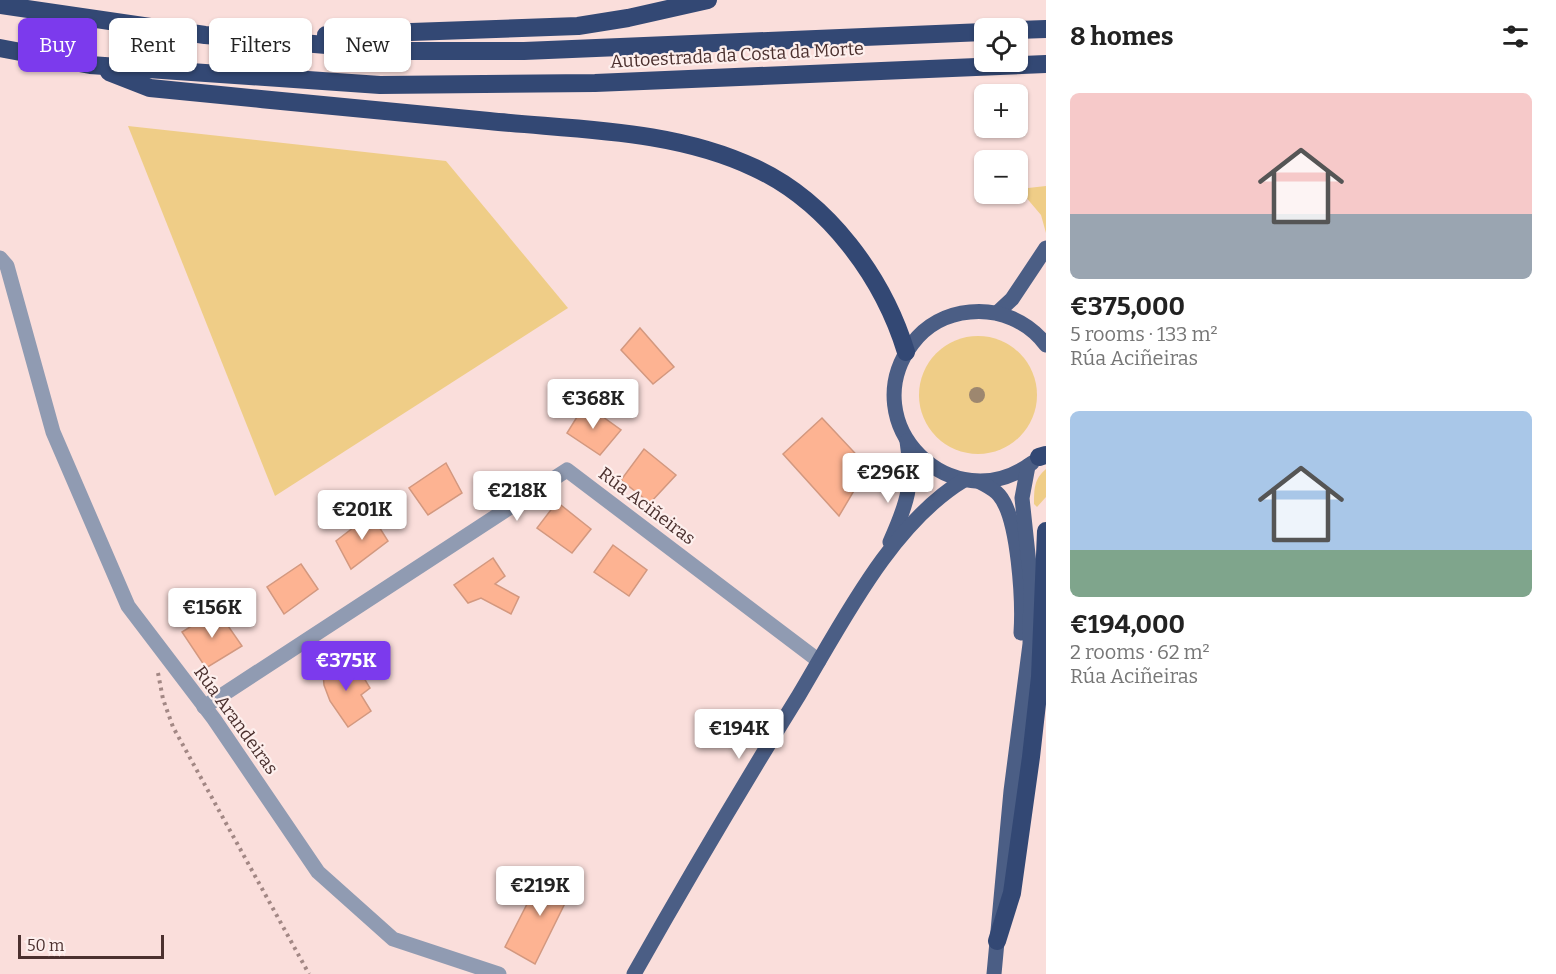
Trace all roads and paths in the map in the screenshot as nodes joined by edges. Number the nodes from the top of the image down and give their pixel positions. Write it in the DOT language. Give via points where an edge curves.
graph roads {
  1 [pos="708,0"];
  2 [pos="0,4"];
  3 [pos="1046,29"];
  4 [pos="1028,30"];
  5 [pos="974,32"];
  6 [pos="205,35"];
  7 [pos="0,48"];
  8 [pos="18,51"];
  9 [pos="1046,64"];
  10 [pos="97,66"];
  11 [pos="97,68"];
  12 [pos="1046,248"];
  13 [pos="0,258"];
  14 [pos="997,313"];
  15 [pos="1046,345"];
  16 [pos="906,352"];
  17 [pos="907,441"];
  18 [pos="1040,456"];
  19 [pos="964,480"];
  20 [pos="980,482"];
  21 [pos="1046,531"];
  22 [pos="878,566"];
  23 [pos="155,642"];
  24 [pos="819,660"];
  25 [pos="204,707"];
  26 [pos="1011,791"];
  27 [pos="997,941"];
  28 [pos="309,974"];
  29 [pos="499,974"];
  30 [pos="634,974"];
  31 [pos="994,974"];
  1 -- 6 [label="highway" via="578,26 386,35"];
  2 -- 6 [label="highway, Autoestrada da Costa da Morte"];
  3 -- 4 [label="highway"];
  5 -- 6 [label="highway, Autoestrada da Costa da Morte" via="524,51 398,51"];
  7 -- 8 [label="highway, Autoestrada da Costa da Morte"];
  9 -- 10 [label="highway, Autoestrada da Costa da Morte" via="448,86 380,86"];
  11 -- 16 [label="highway" via="150,88 607,132 708,149 756,168 820,214 879,287"];
  12 -- 14 [label="main road" via="1012,299"];
  13 -- 23 [label="street, Rúa Arandeiras" via="7,266 53,432 128,606"];
  14 -- 15 [label="main road" via="1028,327"];
  14 -- 16 [label="main road" via="979,311 945,318 930,326"];
  16 -- 17 [label="main road" via="894,388 899,424"];
  17 -- 19 [label="main road" via="922,460 942,473"];
  17 -- 22 [label="main road" via="912,477 909,496"];
  18 -- 20 [label="main road" via="1005,477"];
  18 -- 26 [label="main road" via="1022,498 1031,583 1031,633"];
  19 -- 20 [label="main road"];
  19 -- 22 [label="main road" via="923,511"];
  20 -- 26 [label="main road" via="999,495 1006,506 1018,568 1021,628"];
  21 -- 27 [label="highway" via="1040,677 1031,757 1012,893"];
  22 -- 24 [label="main road"];
  23 -- 25 [label="street, Rúa Arandeiras"];
  23 -- 28 [label="path" via="157,671 173,727"];
  24 -- 25 [label="street, Rúa Aciñeiras" via="567,470"];
  24 -- 30 [label="main road"];
  25 -- 29 [label="street, Rúa Arandeiras" via="318,872 334,887 393,939"];
  26 -- 27 [label="main road"];
  27 -- 31 [label="main road"];
}
